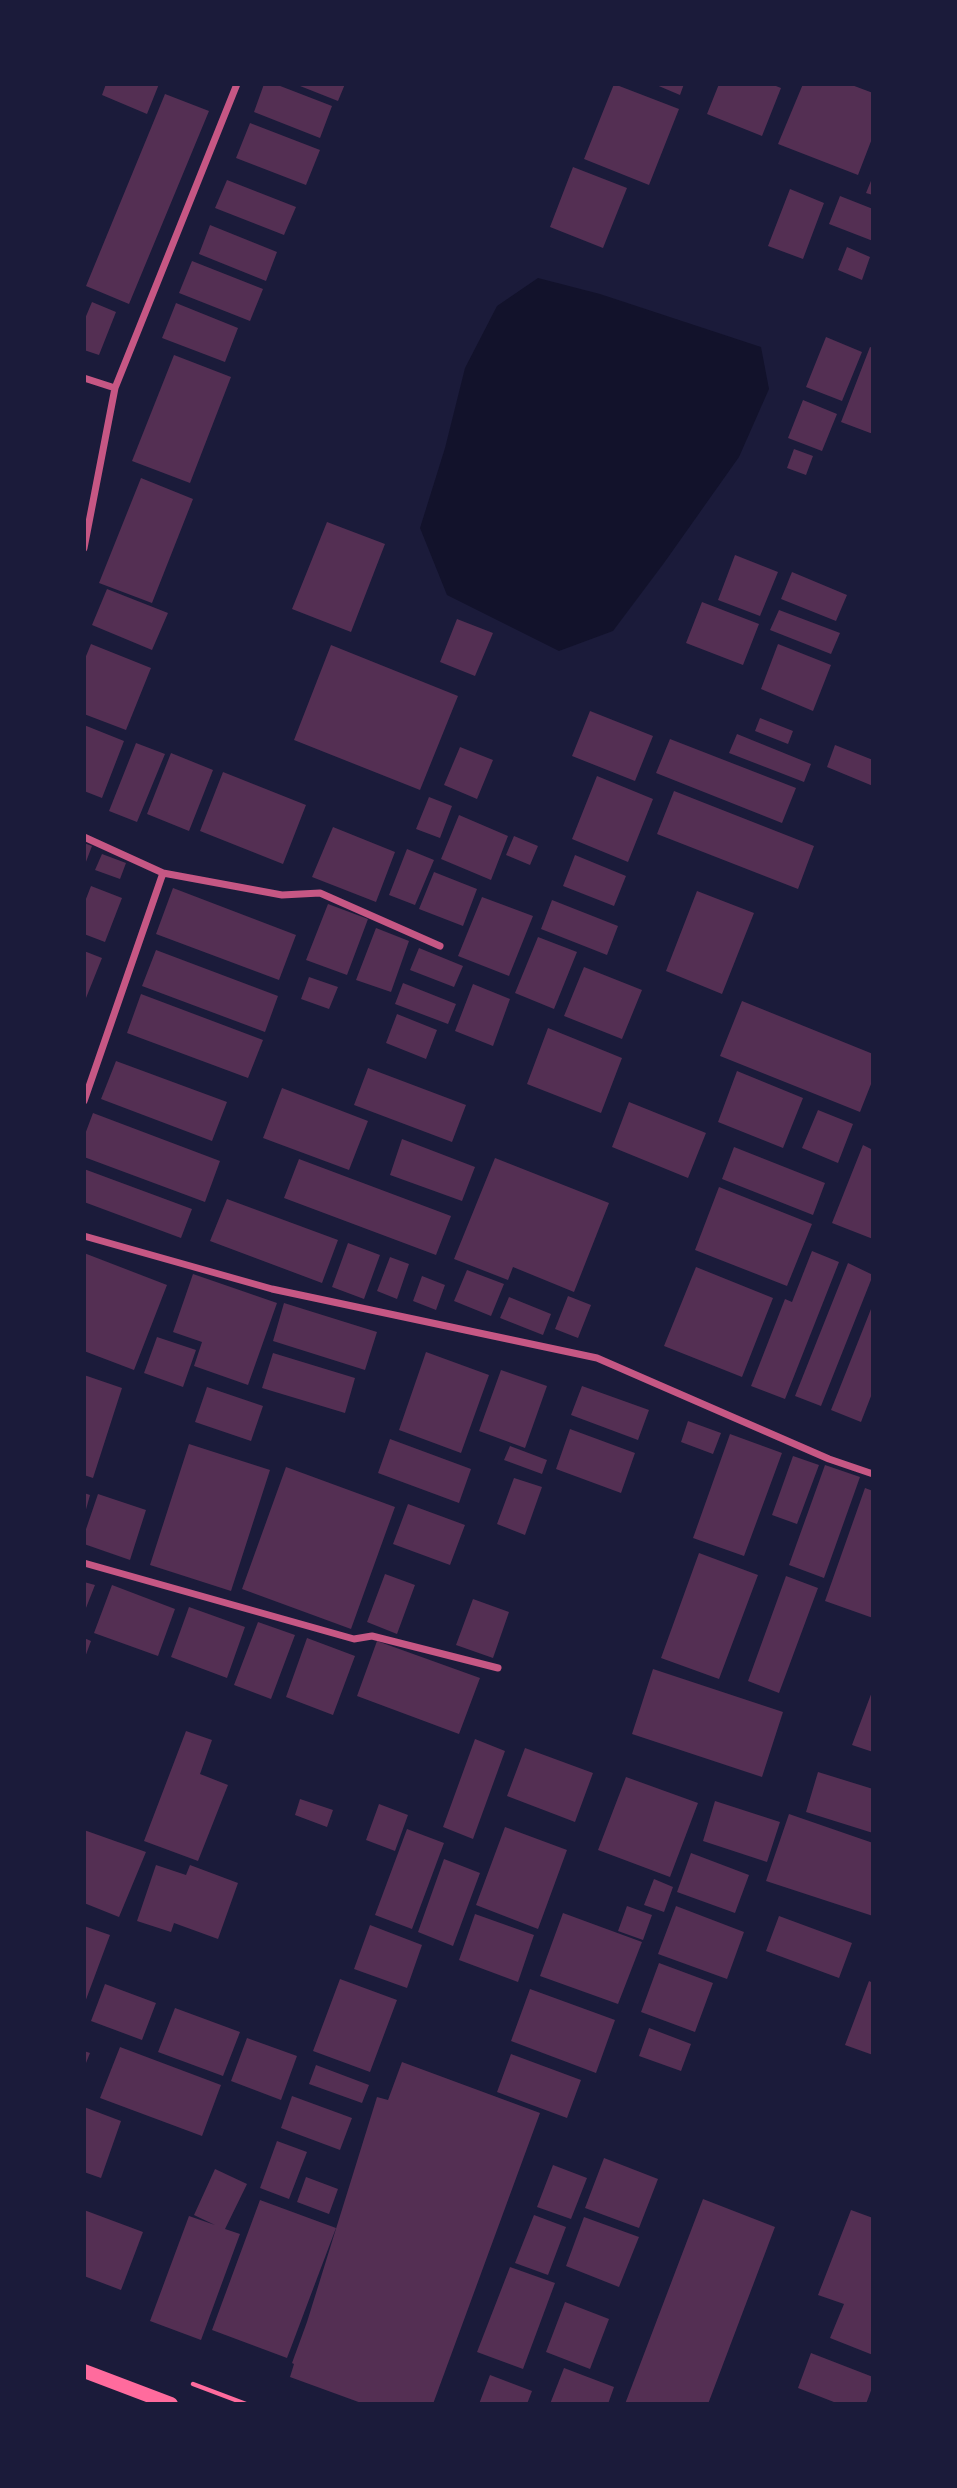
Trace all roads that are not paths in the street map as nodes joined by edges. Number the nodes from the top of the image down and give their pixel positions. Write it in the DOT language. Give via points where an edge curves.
graph roads {
  1 [pos="237,84"];
  2 [pos="84,378"];
  3 [pos="115,388"];
  4 [pos="84,548"];
  5 [pos="84,837"];
  6 [pos="163,873"];
  7 [pos="440,946"];
  8 [pos="84,1101"];
  9 [pos="84,1236"];
  10 [pos="873,1475"];
  11 [pos="84,1563"];
  12 [pos="498,1668"];
  13 [pos="84,2371"];
  14 [pos="171,2404"];
  1 -- 3 [label="street"];
  2 -- 3 [label="street"];
  3 -- 4 [label="street"];
  5 -- 6 [label="street"];
  6 -- 7 [label="street" via="282,895 320,894"];
  6 -- 8 [label="street"];
  9 -- 10 [label="street" via="272,1289 597,1358"];
  11 -- 12 [label="street" via="354,1639 372,1636"];
  13 -- 14 [label="main road"];
}
